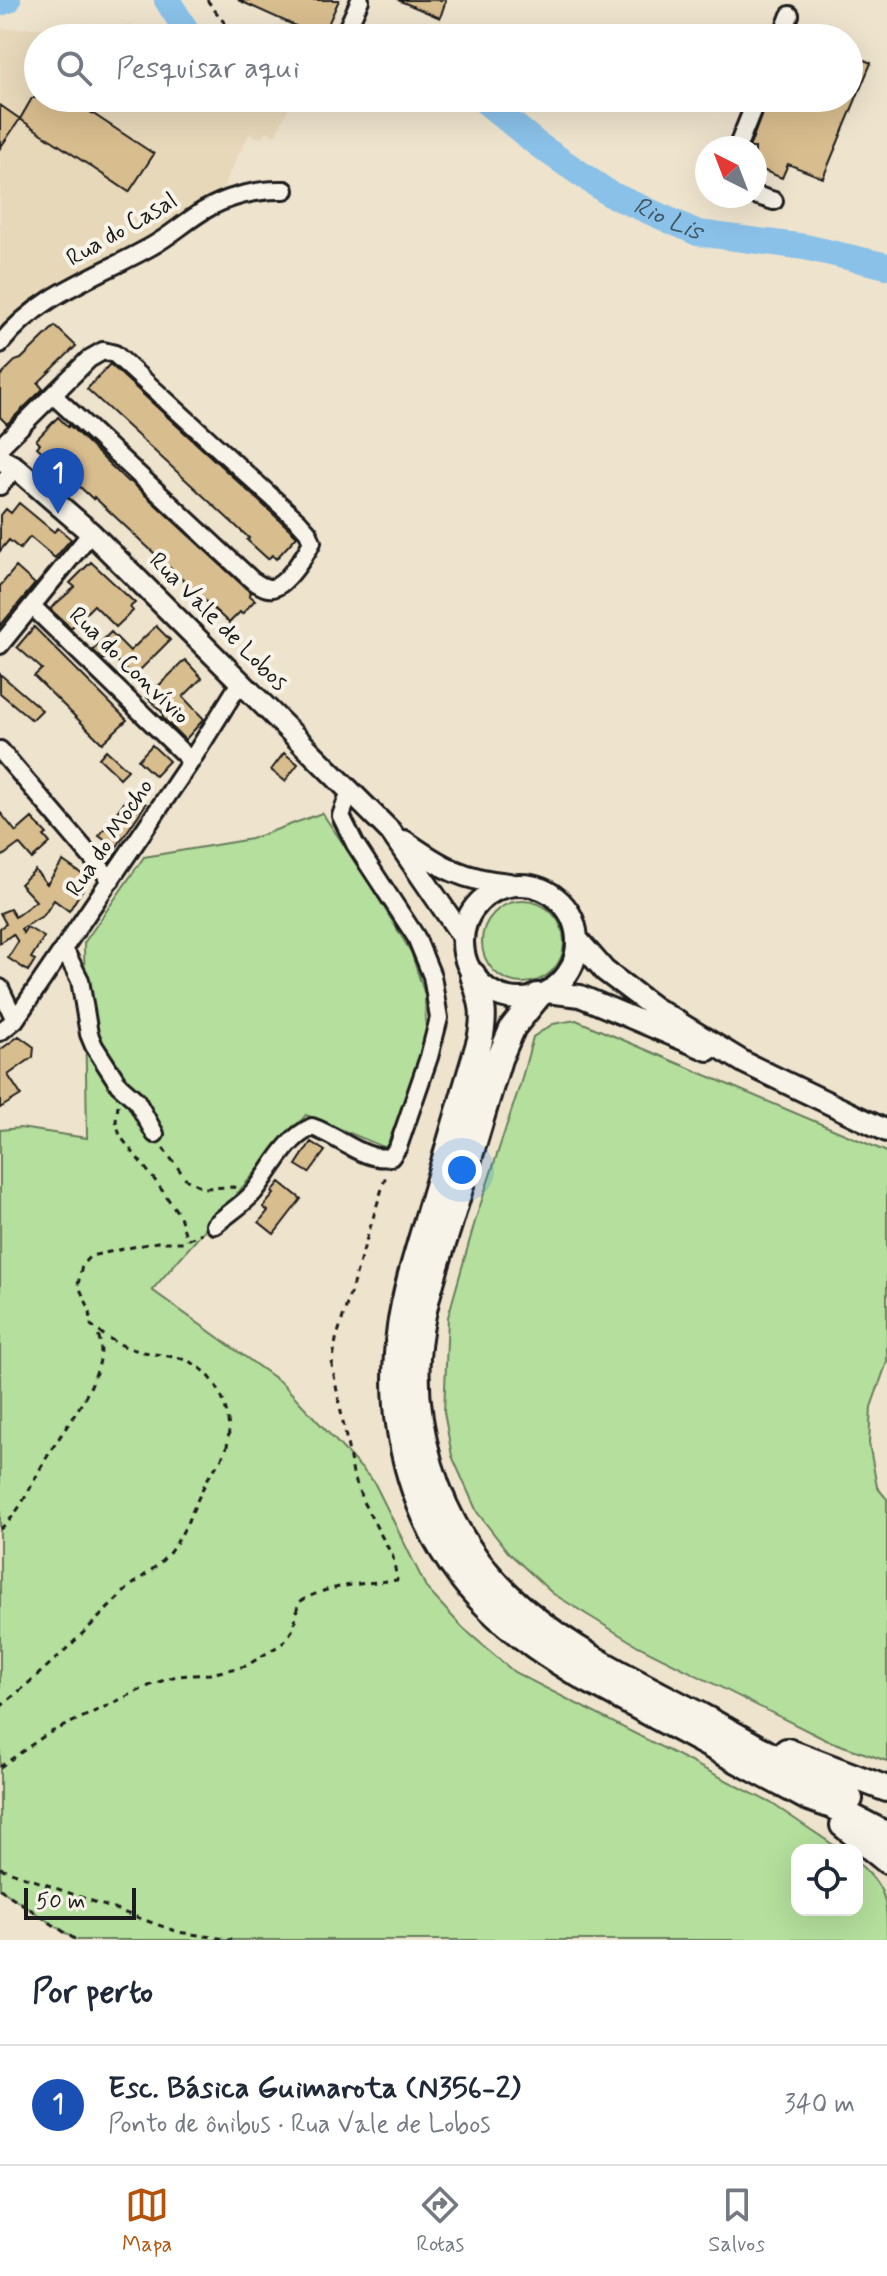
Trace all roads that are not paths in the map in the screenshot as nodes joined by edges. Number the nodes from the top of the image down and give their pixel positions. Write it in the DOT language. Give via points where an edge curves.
graph roads {
  1 [pos="360,0"];
  2 [pos="790,15"];
  3 [pos="349,24"];
  4 [pos="786,24"];
  5 [pos="751,112"];
  6 [pos="742,136"];
  7 [pos="285,190"];
  8 [pos="767,199"];
  9 [pos="774,201"];
  10 [pos="0,344"];
  11 [pos="53,395"];
  12 [pos="0,447"];
  13 [pos="7,463"];
  14 [pos="0,486"];
  15 [pos="91,533"];
  16 [pos="32,606"];
  17 [pos="0,645"];
  18 [pos="241,681"];
  19 [pos="0,750"];
  20 [pos="191,761"];
  21 [pos="350,791"];
  22 [pos="391,832"];
  23 [pos="111,880"];
  24 [pos="514,884"];
  25 [pos="463,937"];
  26 [pos="578,940"];
  27 [pos="64,949"];
  28 [pos="473,975"];
  29 [pos="0,988"];
  30 [pos="542,994"];
  31 [pos="15,1020"];
  32 [pos="0,1032"];
  33 [pos="745,1063"];
  34 [pos="887,1131"];
  35 [pos="155,1134"];
  36 [pos="215,1225"];
  37 [pos="721,1727"];
  38 [pos="887,1789"];
  39 [pos="806,1797"];
  40 [pos="887,1819"];
  41 [pos="887,1835"];
  42 [pos="887,1861"];
  1 -- 3 [label="street"];
  2 -- 4 [label="street"];
  5 -- 6 [label="street"];
  7 -- 10 [label="street, Rua do Casal" via="228,199 203,211 153,245 41,305"];
  8 -- 9 [label="street"];
  11 -- 11 [label="street" via="89,359 103,351 115,354 299,522 312,542 306,554 281,584 272,588 253,581"];
  11 -- 12 [label="street"];
  13 -- 14 [label="street"];
  13 -- 15 [label="main road, Rua Vale de Lobos"];
  15 -- 16 [label="street"];
  15 -- 18 [label="main road, Rua Vale de Lobos"];
  16 -- 17 [label="street"];
  16 -- 20 [label="street, Rua do Convívio"];
  18 -- 20 [label="street, Rua do Mocho"];
  18 -- 21 [label="main road, Rua Vale de Lobos"];
  19 -- 23 [label="street"];
  20 -- 23 [label="street, Rua do Mocho"];
  21 -- 22 [label="main road, Rua Vale de Lobos"];
  21 -- 36 [label="street" via="341,816 416,937 432,976 439,1018 429,1057 391,1157 381,1159 312,1127 299,1134 252,1195"];
  22 -- 24 [label="main road" via="447,869 481,882"];
  22 -- 25 [label="main road"];
  23 -- 27 [label="street, Rua do Mocho"];
  24 -- 25 [label="main road" via="485,896 474,907"];
  24 -- 26 [label="main road" via="552,893 566,907"];
  25 -- 28 [label="main road" via="464,957"];
  26 -- 30 [label="main road" via="570,971"];
  26 -- 33 [label="main road" via="624,987"];
  27 -- 31 [label="street, Rua do Mocho"];
  27 -- 35 [label="street" via="80,980 94,1046"];
  28 -- 30 [label="main road" via="495,994 509,998"];
  28 -- 39 [label="highway" via="483,1005 480,1040 399,1329 396,1405 417,1497 456,1569 518,1633 586,1679"];
  29 -- 31 [label="street"];
  30 -- 33 [label="main road" via="580,996"];
  30 -- 37 [label="highway" via="513,1027 499,1059 424,1307 416,1381 428,1459 447,1513 505,1594 572,1645"];
  31 -- 32 [label="street, Rua do Mocho"];
  33 -- 34 [label="main road"];
  37 -- 38 [label="highway"];
  37 -- 40 [label="highway"];
  39 -- 41 [label="highway"];
  39 -- 42 [label="highway"];
}
